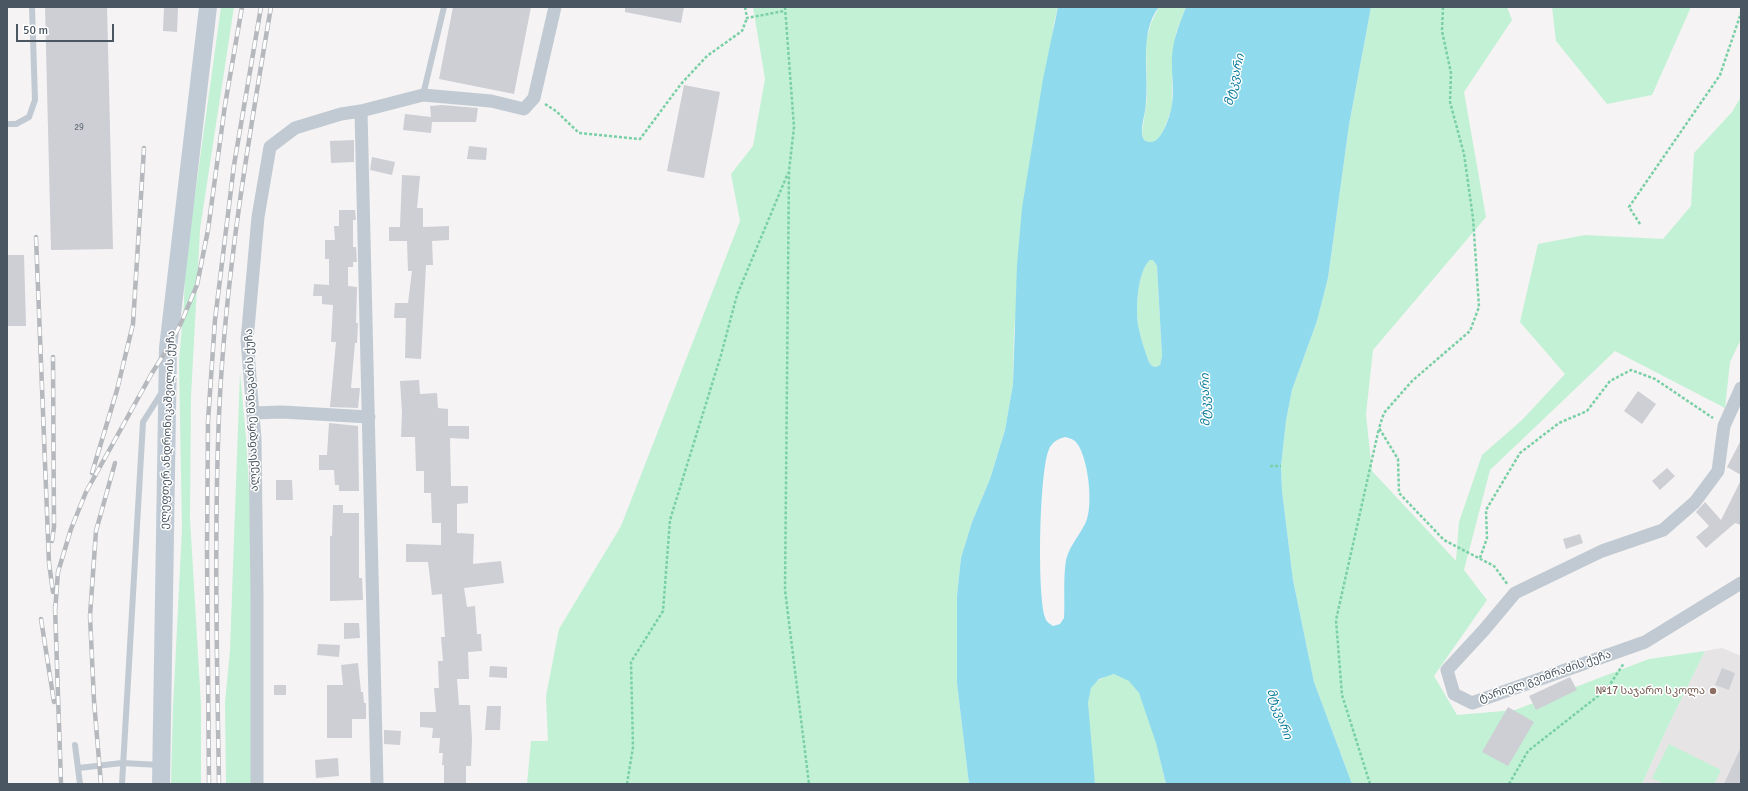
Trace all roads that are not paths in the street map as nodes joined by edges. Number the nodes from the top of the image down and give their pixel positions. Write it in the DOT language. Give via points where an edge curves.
graph roads {
  1 [pos="32,7"];
  2 [pos="208,7"];
  3 [pos="444,7"];
  4 [pos="555,7"];
  5 [pos="423,96"];
  6 [pos="361,111"];
  7 [pos="7,124"];
  8 [pos="168,384"];
  9 [pos="1741,388"];
  10 [pos="253,413"];
  11 [pos="369,417"];
  12 [pos="1741,583"];
  13 [pos="75,745"];
  14 [pos="122,763"];
  15 [pos="161,765"];
  16 [pos="79,768"];
  17 [pos="80,784"];
  18 [pos="122,784"];
  19 [pos="161,784"];
  20 [pos="257,784"];
  21 [pos="378,784"];
  1 -- 7 [label="lane" via="35,100 29,117 16,124"];
  2 -- 8 [label="main road, ელეფთერ ანდრონიკაშვილის ქუჩა" via="168,348"];
  3 -- 5 [label="lane"];
  4 -- 5 [label="street, ალექსანდრე მანაგაძის ქუჩა" via="534,98 524,109 490,101"];
  5 -- 6 [label="street, ალექსანდრე მანაგაძის ქუჩა"];
  6 -- 10 [label="street, ალექსანდრე მანაგაძის ქუჩა" via="341,114 295,128 270,147 258,216 247,340"];
  6 -- 11 [label="street"];
  8 -- 14 [label="lane" via="143,422"];
  8 -- 15 [label="main road, ელეფთერ ანდრონიკაშვილის ქუჩა"];
  9 -- 12 [label="street, ტარიელ გვიმრაძის ქუჩა" via="1724,426 1718,471 1695,502 1663,530 1602,551 1515,593 1447,670 1454,694 1472,703 1645,642"];
  10 -- 11 [label="street"];
  10 -- 20 [label="street, ალექსანდრე მანაგაძის ქუჩა" via="257,595"];
  11 -- 21 [label="street"];
  13 -- 16 [label="lane"];
  14 -- 15 [label="lane"];
  14 -- 16 [label="lane"];
  14 -- 18 [label="lane"];
  15 -- 19 [label="main road, ელეფთერ ანდრონიკაშვილის ქუჩა"];
  16 -- 17 [label="lane"];
}
